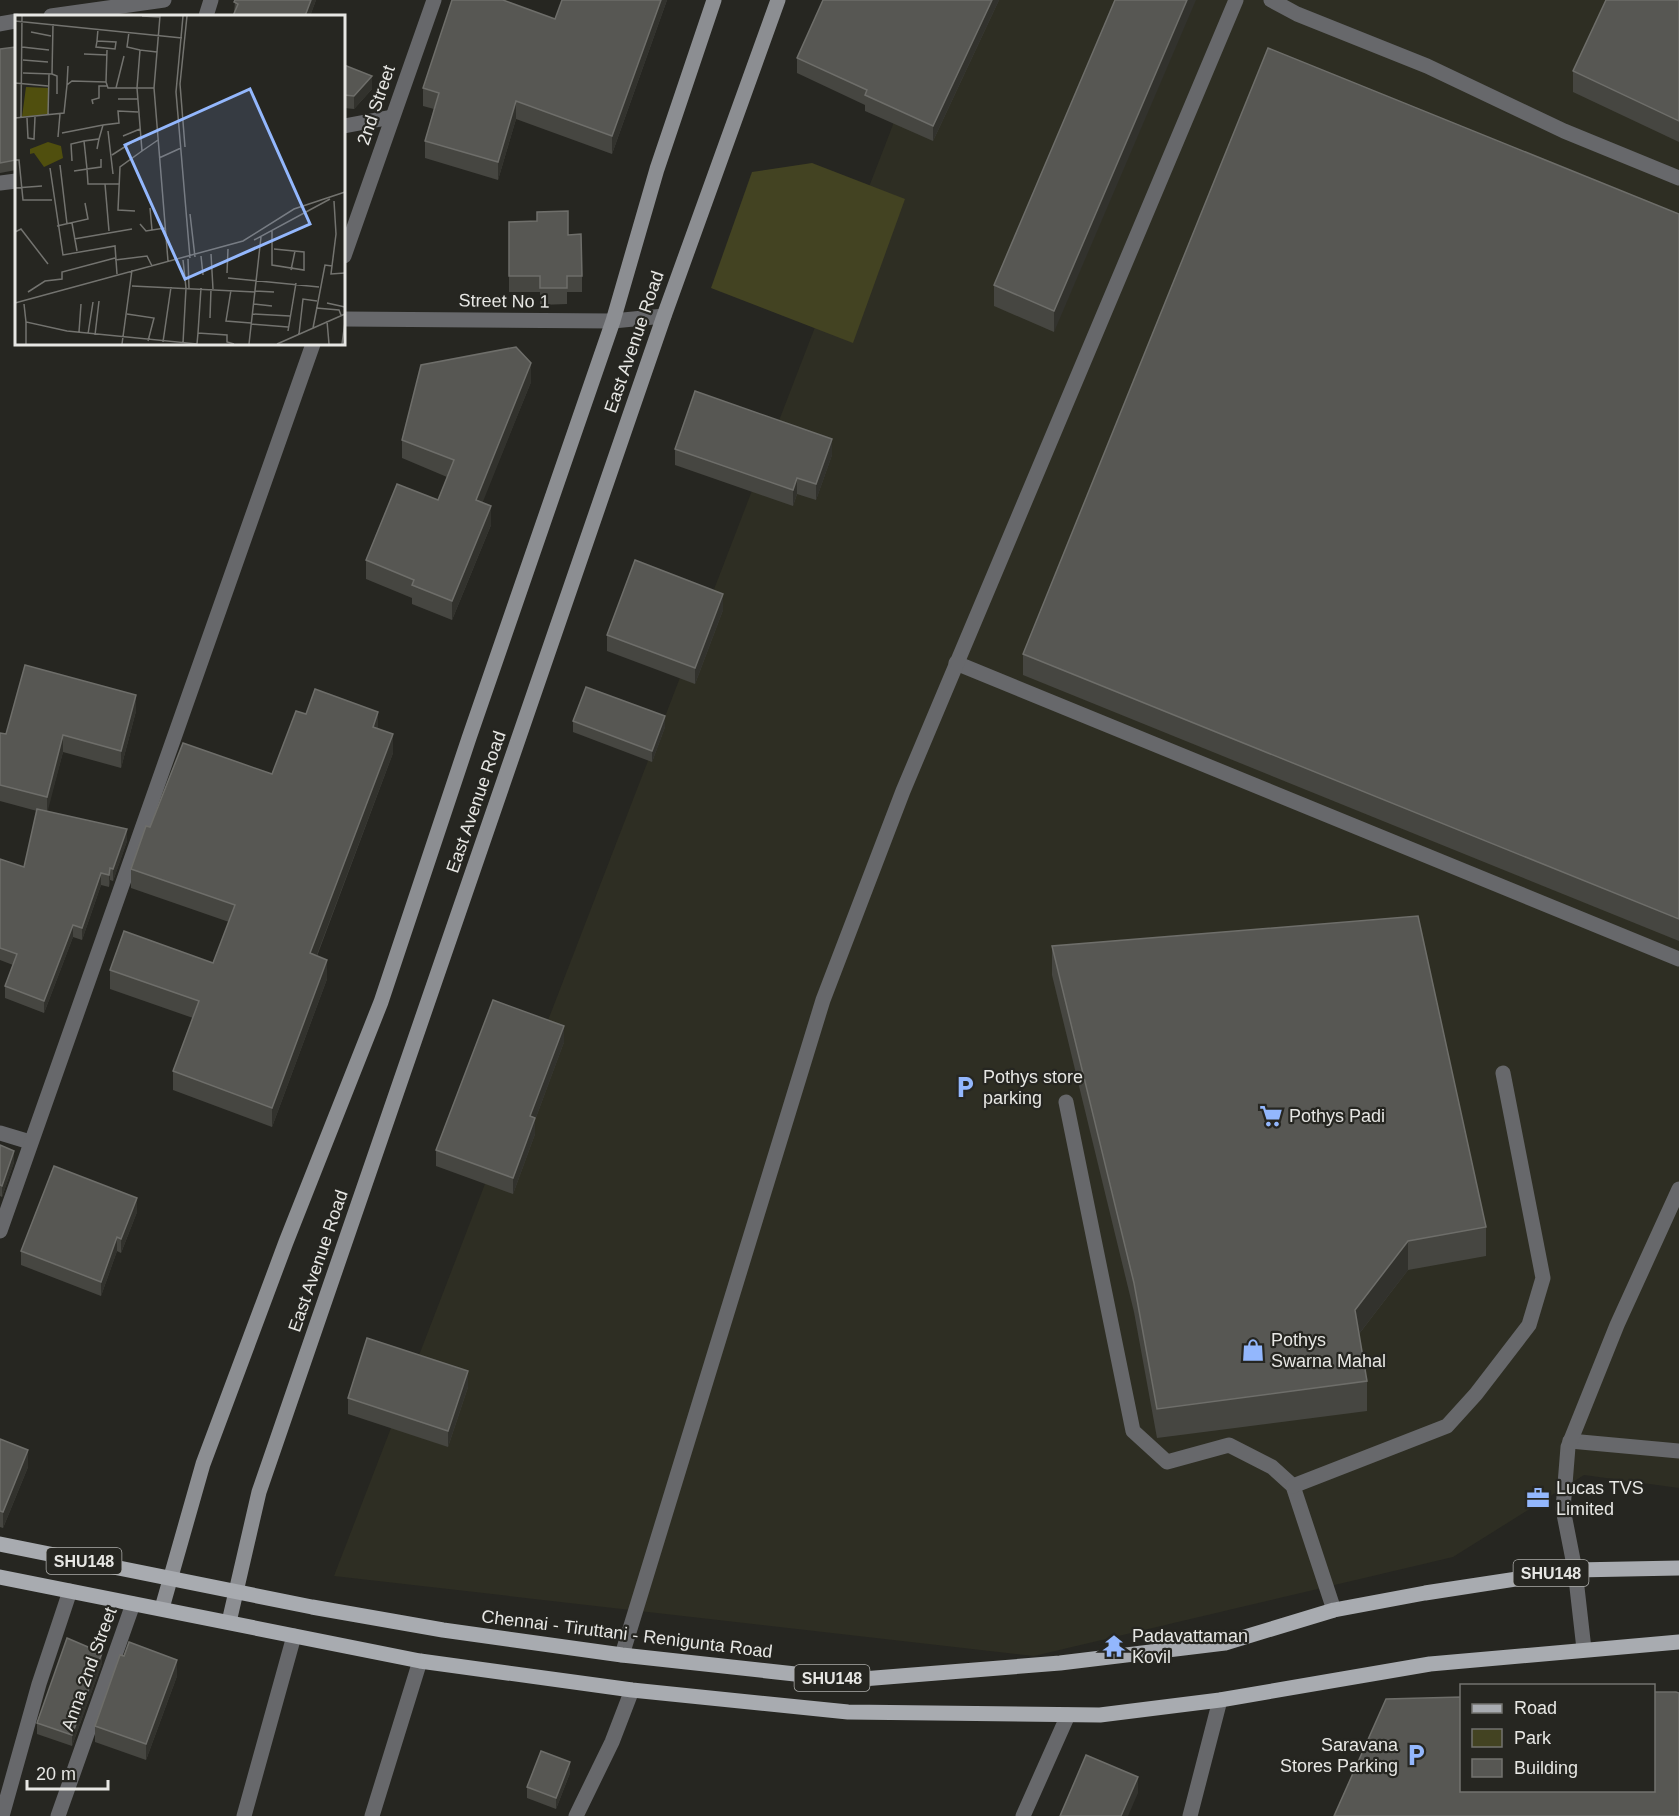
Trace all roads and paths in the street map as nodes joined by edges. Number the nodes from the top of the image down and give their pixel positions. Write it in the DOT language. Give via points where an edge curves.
graph roads {
  1 [pos="164,0"];
  2 [pos="211,0"];
  3 [pos="434,0"];
  4 [pos="714,0"];
  5 [pos="778,0"];
  6 [pos="1236,0"];
  7 [pos="1271,0"];
  8 [pos="58,15"];
  9 [pos="206,15"];
  10 [pos="15,21"];
  11 [pos="0,24"];
  12 [pos="392,117"];
  13 [pos="345,126"];
  14 [pos="1679,178"];
  15 [pos="15,181"];
  16 [pos="0,183"];
  17 [pos="345,253"];
  18 [pos="664,316"];
  19 [pos="345,319"];
  20 [pos="613,321"];
  21 [pos="313,345"];
  22 [pos="956,663"];
  23 [pos="1679,959"];
  24 [pos="1503,1073"];
  25 [pos="1066,1102"];
  26 [pos="0,1133"];
  27 [pos="30,1142"];
  28 [pos="1679,1189"];
  29 [pos="0,1231"];
  30 [pos="1570,1441"];
  31 [pos="1679,1451"];
  32 [pos="1293,1486"];
  33 [pos="0,1544"];
  34 [pos="1679,1568"];
  35 [pos="1575,1570"];
  36 [pos="0,1577"];
  37 [pos="168,1578"];
  38 [pos="236,1590"];
  39 [pos="70,1591"];
  40 [pos="133,1604"];
  41 [pos="162,1608"];
  42 [pos="1334,1610"];
  43 [pos="229,1622"];
  44 [pos="294,1636"];
  45 [pos="1679,1642"];
  46 [pos="1584,1649"];
  47 [pos="622,1654"];
  48 [pos="420,1661"];
  49 [pos="632,1690"];
  50 [pos="1220,1700"];
  51 [pos="1068,1715"];
  52 [pos="2,1816"];
  53 [pos="58,1816"];
  54 [pos="244,1816"];
  55 [pos="372,1816"];
  56 [pos="576,1816"];
  57 [pos="1023,1816"];
  58 [pos="1190,1816"];
  1 -- 8 [label="street"];
  2 -- 9 [label="street"];
  3 -- 12 [label="street, 2nd Street"];
  4 -- 20 [label="main road, East Avenue Road" via="657,169"];
  5 -- 18 [label="main road, East Avenue Road"];
  6 -- 22 [label="street"];
  7 -- 14 [label="street"];
  10 -- 11 [label="street"];
  12 -- 13 [label="street"];
  12 -- 17 [label="street, 2nd Street"];
  15 -- 16 [label="street"];
  18 -- 20 [label="street, Street No 1"];
  18 -- 38 [label="main road, East Avenue Road" via="263,1481"];
  19 -- 20 [label="street, Street No 1"];
  20 -- 37 [label="main road, East Avenue Road" via="381,1002 212,1442"];
  21 -- 27 [label="street"];
  22 -- 23 [label="street"];
  22 -- 47 [label="street" via="823,1000"];
  24 -- 32 [label="street" via="1543,1278 1529,1325 1447,1426"];
  25 -- 32 [label="street" via="1133,1431 1167,1462 1229,1445 1272,1467"];
  26 -- 27 [label="street"];
  27 -- 29 [label="street"];
  28 -- 30 [label="street"];
  30 -- 31 [label="street"];
  30 -- 35 [label="street" via="1563,1509"];
  32 -- 42 [label="street"];
  33 -- 37 [label="main road, Chennai - Tiruttani - Renigunta Road / SHU148"];
  34 -- 35 [label="main road, Chennai - Tiruttani - Renigunta Road / SHU148"];
  35 -- 42 [label="main road, Chennai - Tiruttani - Renigunta Road / SHU148"];
  35 -- 46 [label="street"];
  36 -- 39 [label="main road, SHU148"];
  37 -- 38 [label="main road, Chennai - Tiruttani - Renigunta Road / SHU148"];
  37 -- 41 [label="main road"];
  38 -- 43 [label="main road, East Avenue Road"];
  38 -- 47 [label="main road, Chennai - Tiruttani - Renigunta Road / SHU148" via="443,1630"];
  39 -- 40 [label="main road, SHU148"];
  39 -- 52 [label="street"];
  40 -- 41 [label="main road, SHU148"];
  40 -- 53 [label="street, Anna 2nd Street"];
  41 -- 43 [label="main road, SHU148"];
  42 -- 47 [label="main road, Chennai - Tiruttani - Renigunta Road / SHU148" via="1225,1643 1060,1663 850,1680"];
  43 -- 44 [label="main road, SHU148"];
  44 -- 48 [label="main road, SHU148"];
  44 -- 54 [label="street"];
  45 -- 46 [label="main road, SHU148"];
  46 -- 50 [label="main road, SHU148" via="1430,1664"];
  48 -- 49 [label="main road, SHU148"];
  48 -- 55 [label="street"];
  49 -- 51 [label="main road, SHU148" via="848,1712"];
  49 -- 56 [label="street"];
  50 -- 51 [label="main road, SHU148" via="1100,1715"];
  50 -- 58 [label="street"];
  51 -- 57 [label="street"];
}
